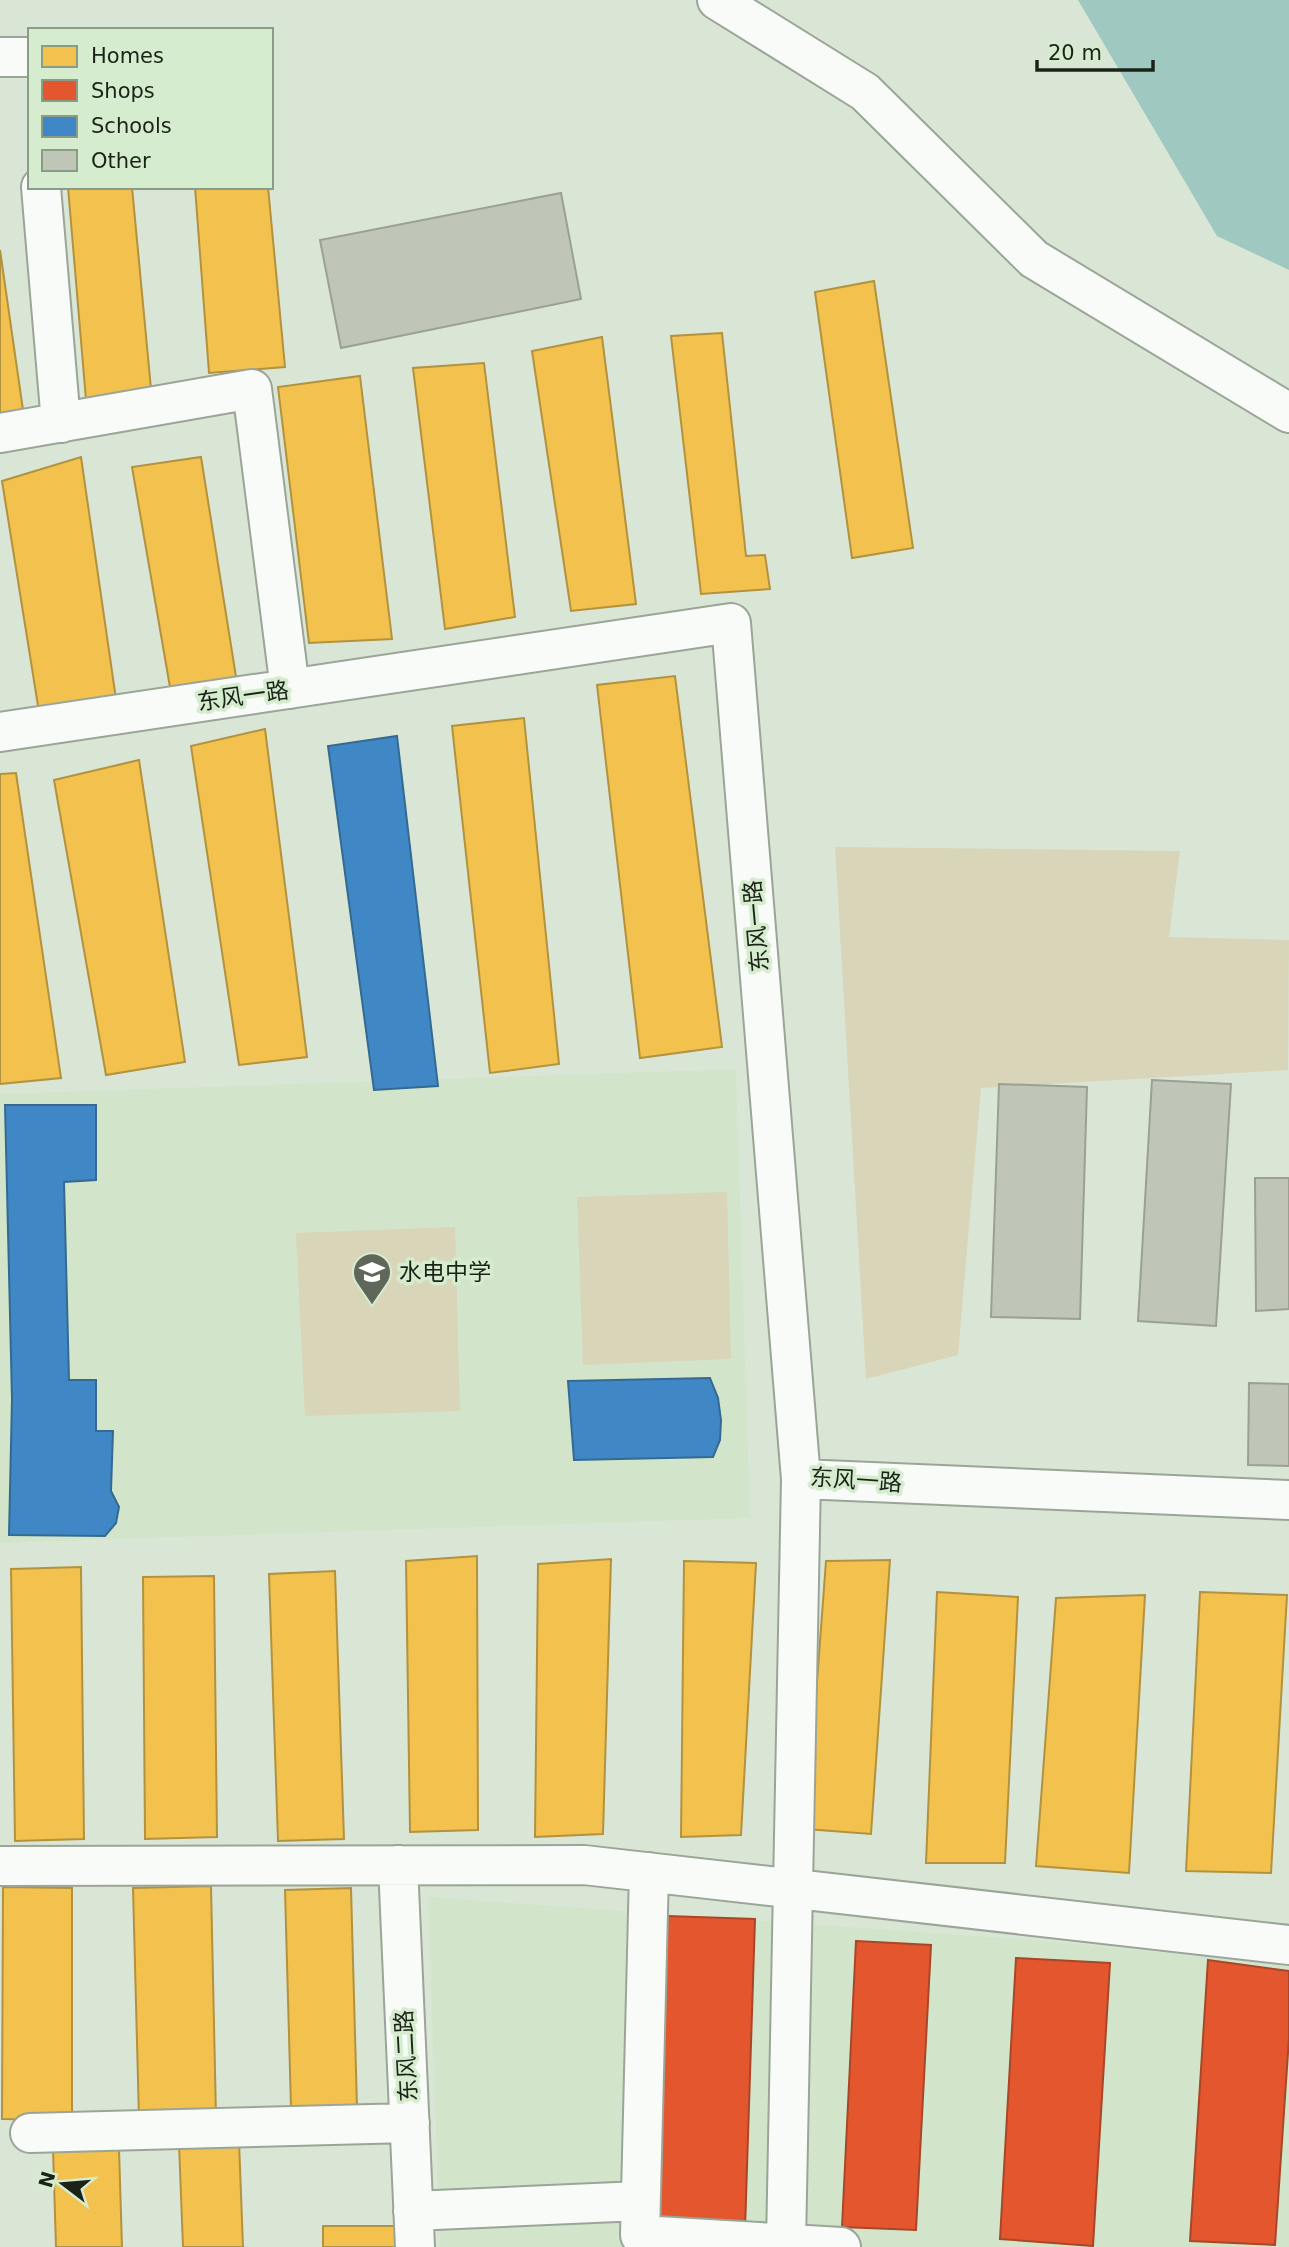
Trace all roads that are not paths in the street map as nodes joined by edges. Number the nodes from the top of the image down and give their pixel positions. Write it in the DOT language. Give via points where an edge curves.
graph roads {
  1 [pos="717,0"];
  2 [pos="0,57"];
  3 [pos="28,57"];
  4 [pos="41,189"];
  5 [pos="1289,413"];
  6 [pos="61,423"];
  7 [pos="0,433"];
  8 [pos="289,689"];
  9 [pos="0,732"];
  10 [pos="801,1479"];
  11 [pos="1289,1500"];
  12 [pos="0,1866"];
  13 [pos="398,1866"];
  14 [pos="649,1872"];
  15 [pos="792,1889"];
  16 [pos="1289,1945"];
  17 [pos="410,2123"];
  18 [pos="30,2133"];
  19 [pos="640,2201"];
  20 [pos="414,2229"];
  21 [pos="786,2244"];
  22 [pos="841,2247"];
  1 -- 5 [label="street" via="865,92 1034,259"];
  2 -- 3 [label="street"];
  4 -- 6 [label="street"];
  6 -- 7 [label="street"];
  6 -- 8 [label="street" via="252,389"];
  8 -- 9 [label="street, 东风一路"];
  8 -- 10 [label="street, 东风一路" via="731,623"];
  10 -- 11 [label="street, 东风一路"];
  10 -- 15 [label="street"];
  12 -- 13 [label="street"];
  13 -- 14 [label="street" via="584,1865"];
  13 -- 17 [label="street, 东风二路"];
  14 -- 15 [label="street"];
  14 -- 19 [label="street"];
  15 -- 16 [label="street"];
  15 -- 21 [label="street"];
  17 -- 18 [label="street"];
  17 -- 20 [label="street, 东风二路"];
  19 -- 20 [label="street"];
  19 -- 21 [label="street" via="639,2235"];
  21 -- 22 [label="street"];
}
